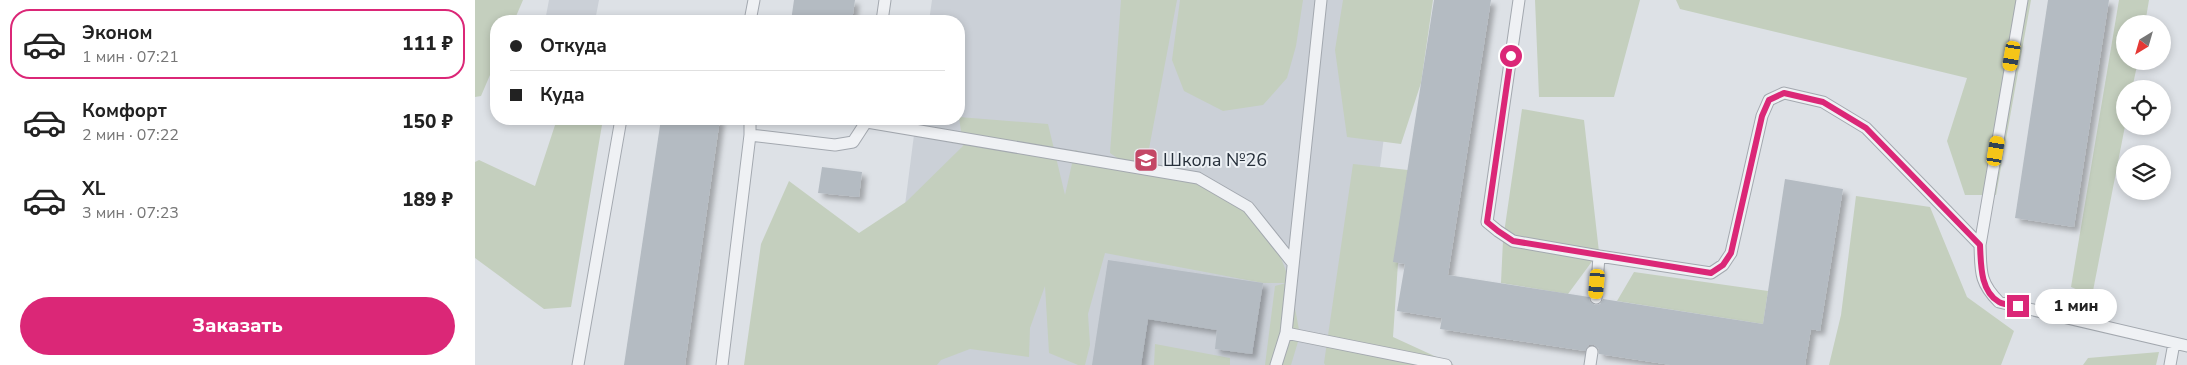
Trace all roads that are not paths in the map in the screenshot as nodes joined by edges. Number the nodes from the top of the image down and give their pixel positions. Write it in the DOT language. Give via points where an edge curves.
graph roads {
  1 [pos="754,0"];
  2 [pos="885,0"];
  3 [pos="1321,0"];
  4 [pos="1519,0"];
  5 [pos="2022,0"];
  6 [pos="751,15"];
  7 [pos="883,15"];
  8 [pos="620,125"];
  9 [pos="750,125"];
  10 [pos="864,125"];
  11 [pos="895,125"];
  12 [pos="750,135"];
  13 [pos="1980,245"];
  14 [pos="1599,256"];
  15 [pos="1292,262"];
  16 [pos="1596,298"];
  17 [pos="1286,333"];
  18 [pos="2174,343"];
  19 [pos="2187,346"];
  20 [pos="1592,352"];
  21 [pos="578,365"];
  22 [pos="722,365"];
  23 [pos="1277,365"];
  24 [pos="1445,365"];
  25 [pos="1590,365"];
  26 [pos="2171,365"];
  1 -- 6 [label="lane"];
  2 -- 7 [label="lane"];
  3 -- 15 [label="lane"];
  4 -- 14 [label="lane" via="1487,222 1513,241"];
  5 -- 13 [label="lane"];
  8 -- 21 [label="lane"];
  9 -- 12 [label="lane"];
  10 -- 12 [label="lane" via="853,142 835,145"];
  11 -- 15 [label="lane" via="1197,178 1248,207"];
  12 -- 22 [label="lane"];
  13 -- 14 [label="lane" via="1866,128 1823,102 1784,93 1769,100 1762,116 1731,253 1723,265 1711,273"];
  13 -- 18 [label="lane" via="1982,275 1987,290 1999,302"];
  14 -- 16 [label="lane"];
  15 -- 17 [label="lane"];
  17 -- 23 [label="lane"];
  17 -- 24 [label="lane"];
  18 -- 19 [label="lane"];
  18 -- 26 [label="lane"];
  20 -- 25 [label="lane"];
}
